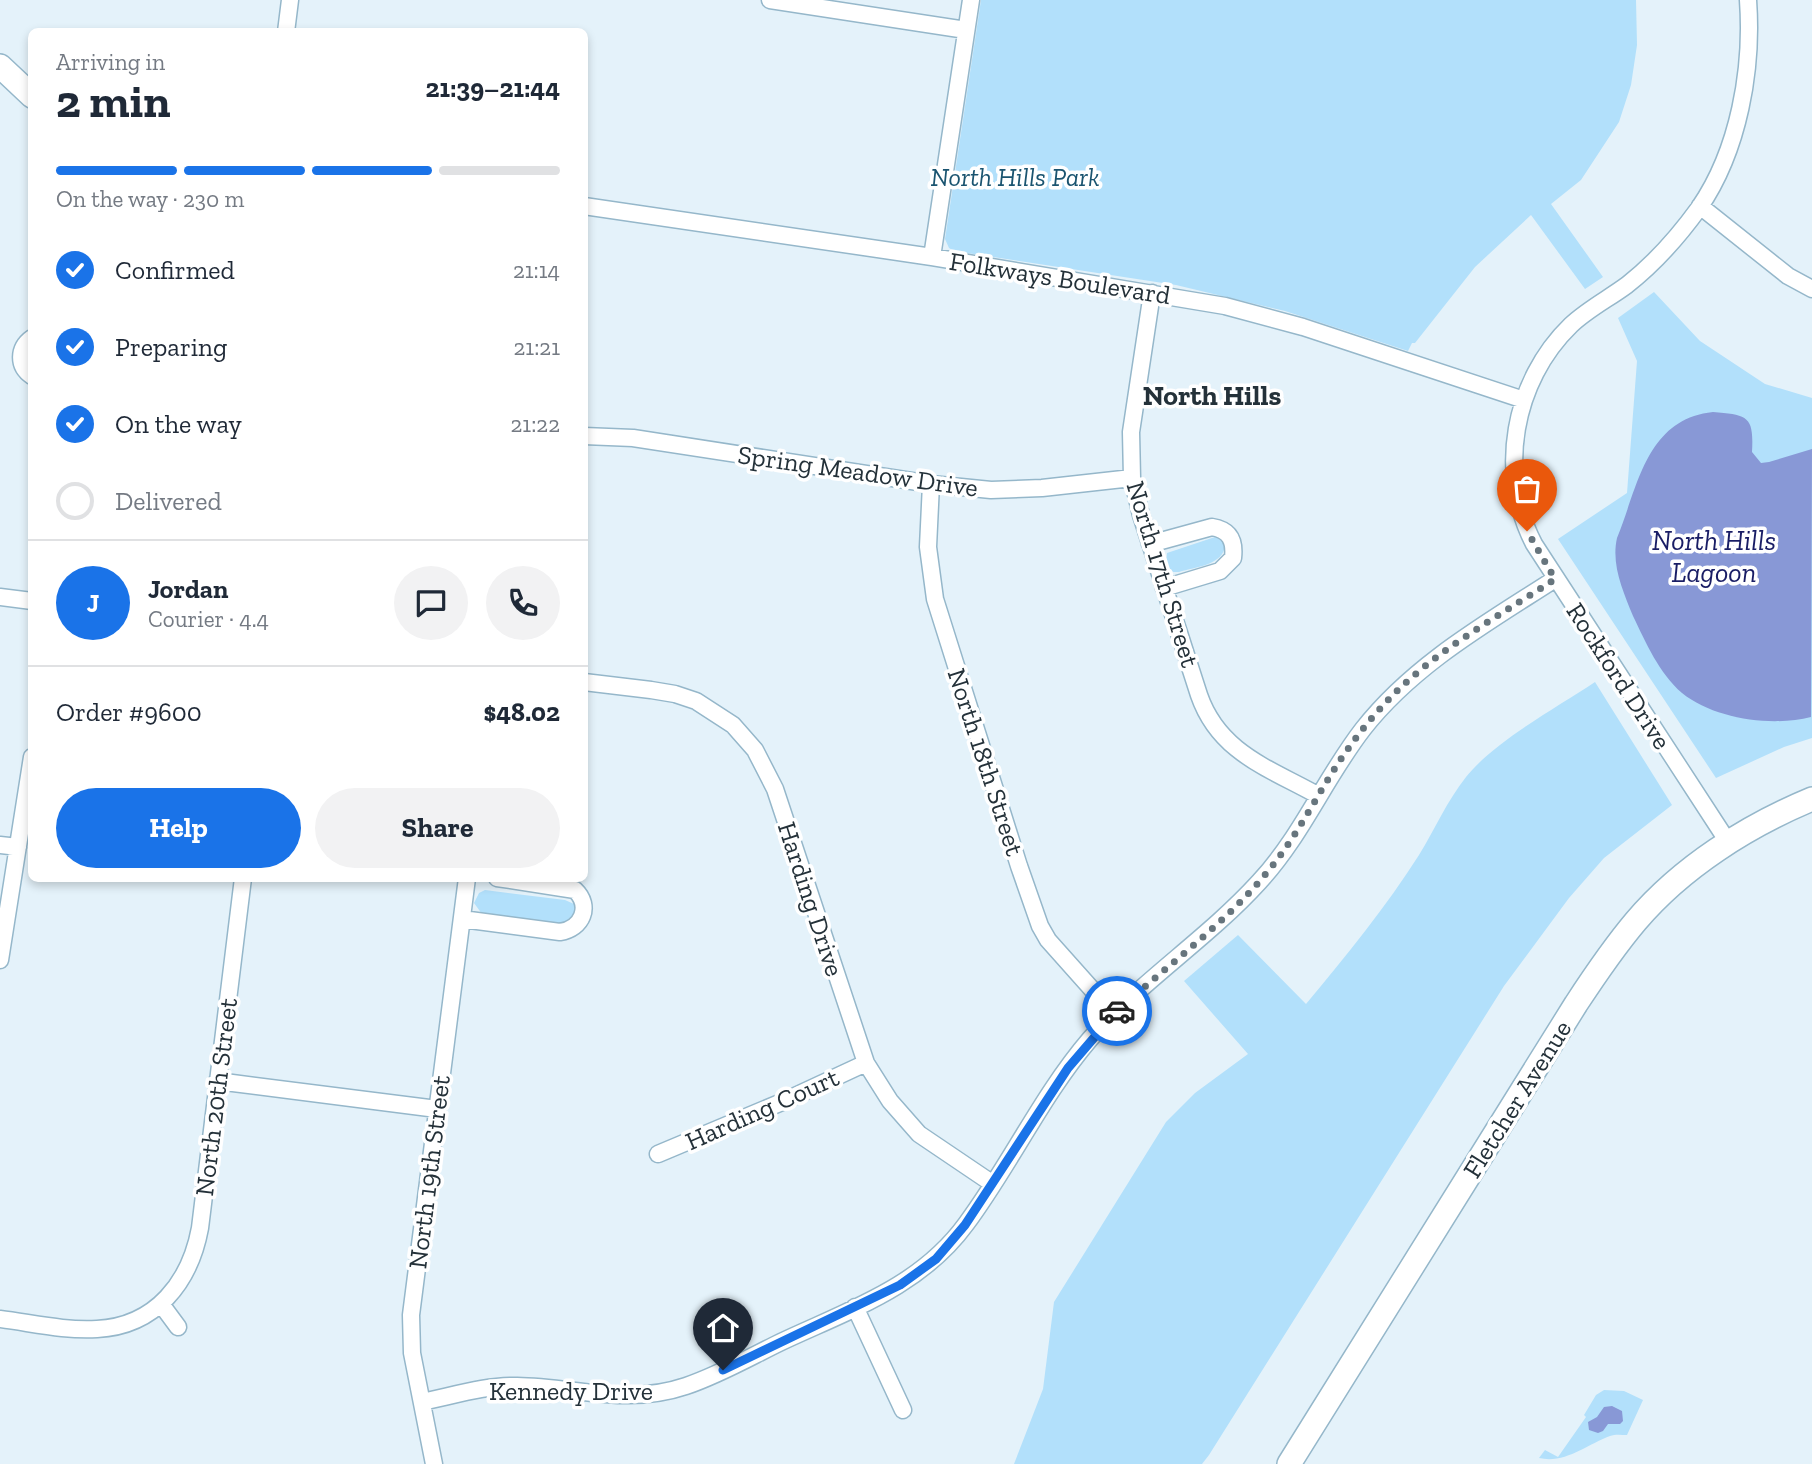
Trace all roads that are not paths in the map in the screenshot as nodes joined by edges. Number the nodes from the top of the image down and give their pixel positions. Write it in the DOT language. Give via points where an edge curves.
graph roads {
  1 [pos="290,0"];
  2 [pos="770,0"];
  3 [pos="971,0"];
  4 [pos="1748,0"];
  5 [pos="286,28"];
  6 [pos="966,30"];
  7 [pos="0,66"];
  8 [pos="28,92"];
  9 [pos="1700,206"];
  10 [pos="588,207"];
  11 [pos="932,257"];
  12 [pos="1812,289"];
  13 [pos="1152,293"];
  14 [pos="28,340"];
  15 [pos="28,372"];
  16 [pos="1524,400"];
  17 [pos="588,436"];
  18 [pos="1132,478"];
  19 [pos="932,484"];
  20 [pos="1150,544"];
  21 [pos="1555,579"];
  22 [pos="1164,588"];
  23 [pos="0,597"];
  24 [pos="28,600"];
  25 [pos="588,682"];
  26 [pos="28,783"];
  27 [pos="1319,796"];
  28 [pos="1812,799"];
  29 [pos="1728,842"];
  30 [pos="0,845"];
  31 [pos="18,847"];
  32 [pos="242,882"];
  33 [pos="467,882"];
  34 [pos="523,882"];
  35 [pos="462,919"];
  36 [pos="0,960"];
  37 [pos="1114,1014"];
  38 [pos="866,1063"];
  39 [pos="217,1081"];
  40 [pos="437,1109"];
  41 [pos="658,1154"];
  42 [pos="993,1184"];
  43 [pos="161,1304"];
  44 [pos="855,1307"];
  45 [pos="0,1319"];
  46 [pos="178,1327"];
  47 [pos="422,1402"];
  48 [pos="903,1410"];
  49 [pos="434,1464"];
  50 [pos="1289,1464"];
  1 -- 5 [label="street"];
  2 -- 6 [label="street"];
  3 -- 6 [label="street"];
  4 -- 9 [label="street, Rockford Drive" via="1750,41 1740,106 1730,144"];
  6 -- 11 [label="street"];
  7 -- 8 [label="main road"];
  9 -- 12 [label="street" via="1787,276"];
  9 -- 16 [label="street, Rockford Drive" via="1653,262 1565,331 1542,361"];
  10 -- 11 [label="street, Folkways Boulevard"];
  11 -- 13 [label="street, Folkways Boulevard"];
  13 -- 16 [label="street, Folkways Boulevard" via="1290,323"];
  13 -- 18 [label="street, North 17th Street" via="1131,432"];
  14 -- 15 [label="street" via="21,356"];
  16 -- 21 [label="street, Rockford Drive" via="1514,446 1517,496 1527,531"];
  17 -- 19 [label="street, Spring Meadow Drive" via="633,438"];
  18 -- 19 [label="street, Spring Meadow Drive" via="1016,491"];
  18 -- 20 [label="street, North 17th Street"];
  19 -- 37 [label="street, North 18th Street" via="928,547 934,599 1040,926"];
  20 -- 22 [label="street, North 17th Street"];
  20 -- 22 [label="street" via="1212,527 1221,528 1233,541 1233,558 1220,571"];
  21 -- 27 [label="street, Kennedy Drive" via="1460,641 1398,691 1352,744"];
  21 -- 29 [label="street, Rockford Drive"];
  22 -- 27 [label="street, North 17th Street" via="1205,713 1214,727 1240,751"];
  23 -- 24 [label="street"];
  25 -- 38 [label="street, Harding Drive" via="696,701 733,725 755,750 775,789"];
  26 -- 31 [label="street"];
  27 -- 37 [label="street, Kennedy Drive" via="1256,885"];
  28 -- 29 [label="main road, Fletcher Avenue"];
  29 -- 50 [label="main road, Fletcher Avenue" via="1661,895 1609,955"];
  30 -- 31 [label="street"];
  31 -- 36 [label="street"];
  32 -- 39 [label="street, North 20th Street"];
  33 -- 35 [label="street, North 19th Street"];
  34 -- 35 [label="street" via="575,890 583,901 582,919 561,932"];
  35 -- 40 [label="street, North 19th Street"];
  37 -- 42 [label="street, Kennedy Drive" via="1068,1068"];
  38 -- 41 [label="street, Harding Court"];
  38 -- 42 [label="street, Harding Drive" via="919,1134"];
  39 -- 40 [label="street"];
  39 -- 43 [label="street, North 20th Street" via="194,1257"];
  40 -- 47 [label="street, North 19th Street" via="411,1315 412,1353"];
  42 -- 44 [label="street, Kennedy Drive" via="936,1259 913,1278"];
  43 -- 45 [label="street" via="127,1323 96,1329"];
  43 -- 46 [label="street"];
  44 -- 47 [label="street, Kennedy Drive" via="701,1380 670,1390 612,1396 511,1385"];
  44 -- 48 [label="street"];
  47 -- 49 [label="street, North 19th Street"];
}
